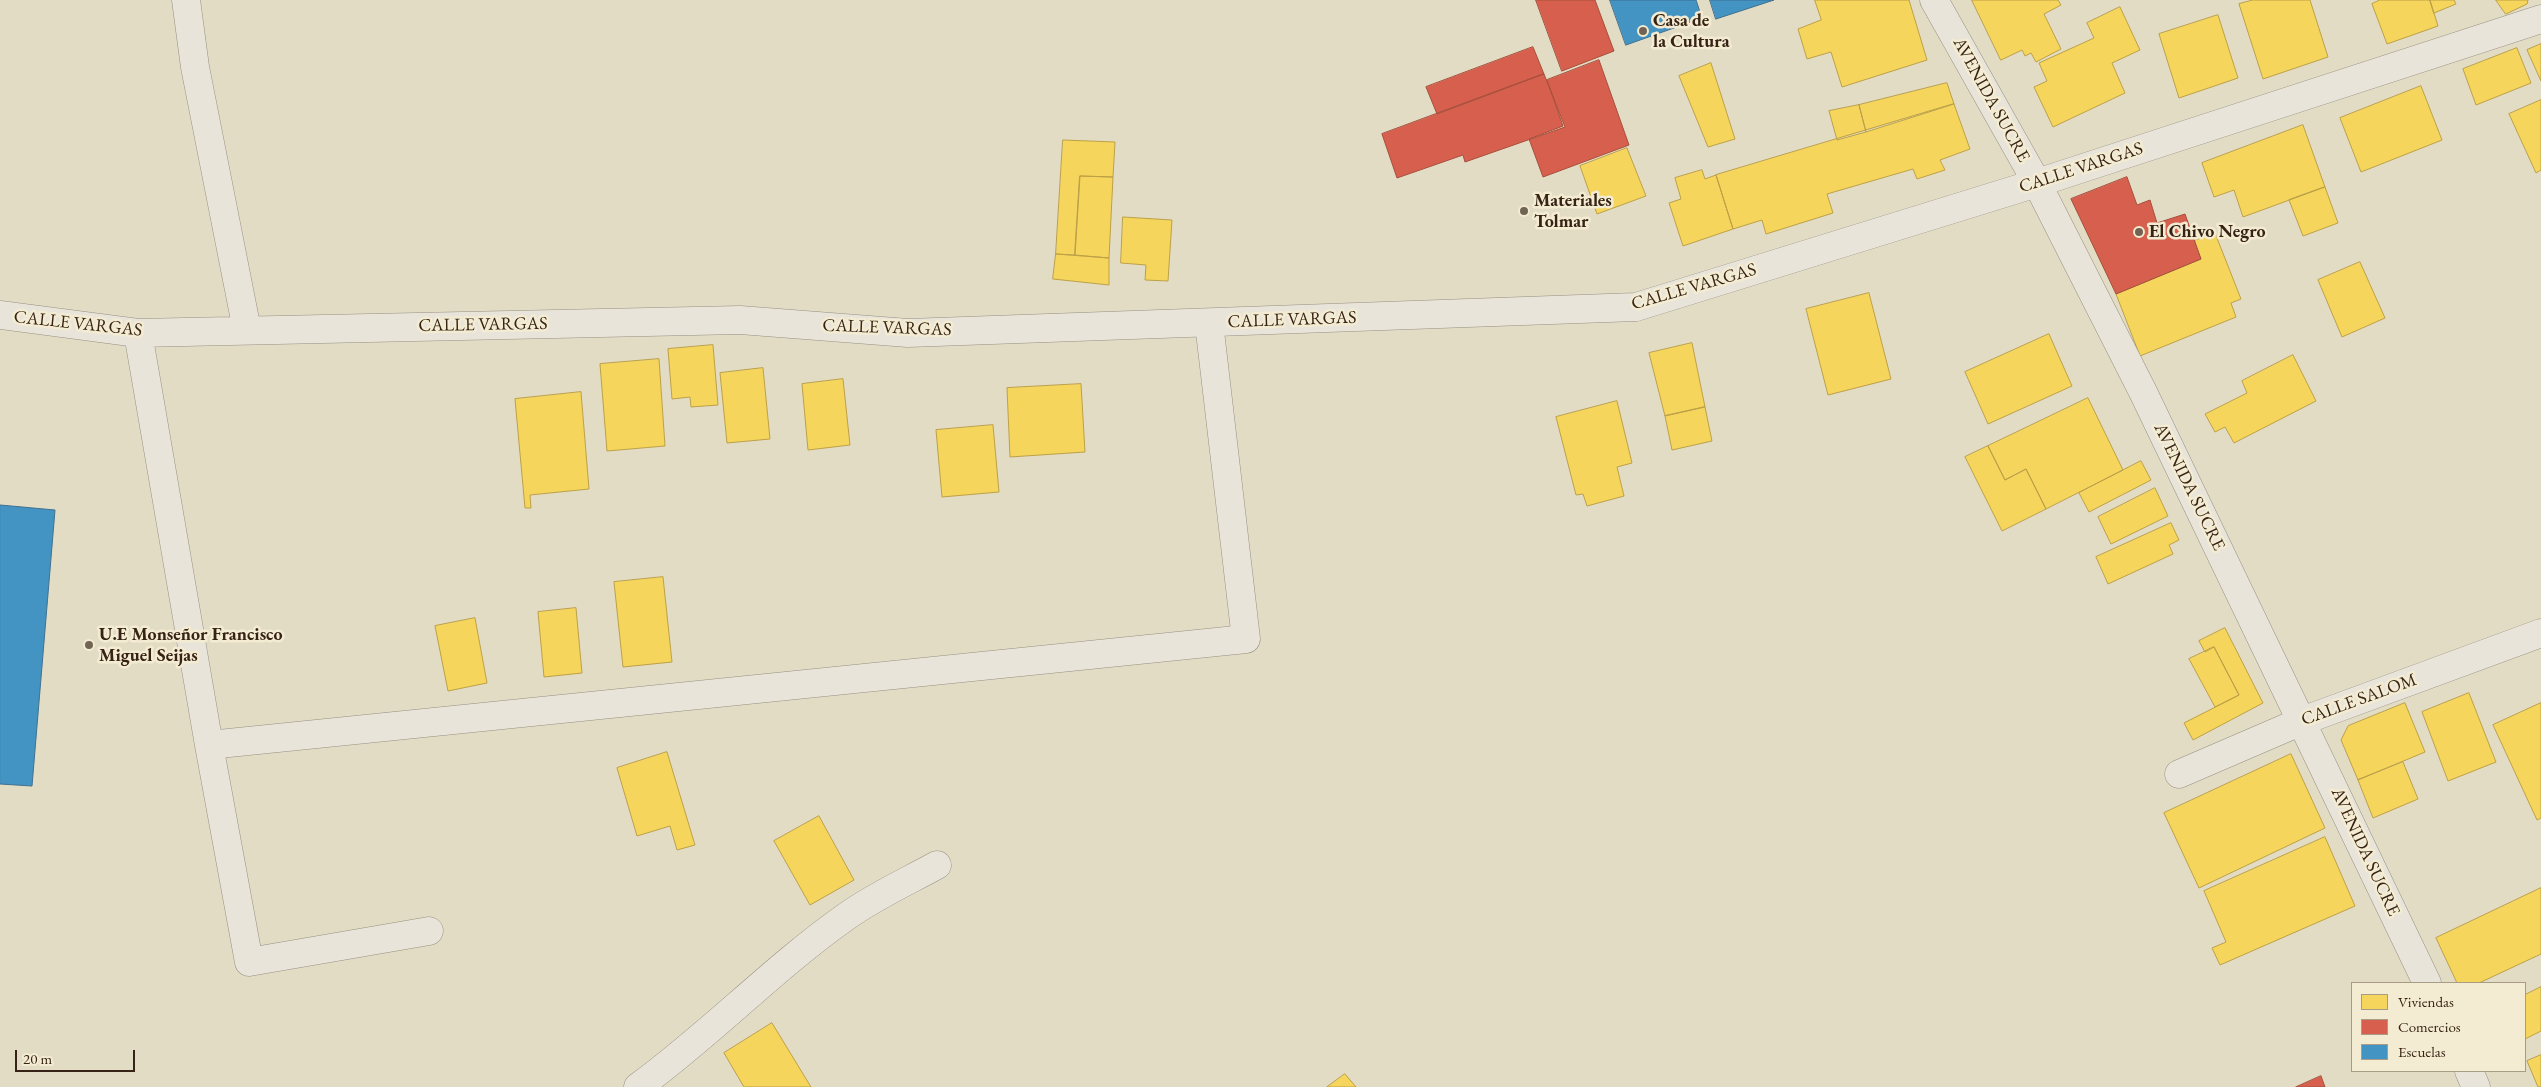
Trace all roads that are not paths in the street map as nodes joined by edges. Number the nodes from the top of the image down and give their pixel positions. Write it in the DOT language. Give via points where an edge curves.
graph roads {
  1 [pos="186,0"];
  2 [pos="1934,0"];
  3 [pos="2541,19"];
  4 [pos="2038,183"];
  5 [pos="0,315"];
  6 [pos="1209,323"];
  7 [pos="247,330"];
  8 [pos="138,333"];
  9 [pos="2541,633"];
  10 [pos="2302,721"];
  11 [pos="209,745"];
  12 [pos="2179,774"];
  13 [pos="937,865"];
  14 [pos="429,931"];
  15 [pos="2427,982"];
  16 [pos="2469,1072"];
  17 [pos="638,1087"];
  18 [pos="2476,1087"];
  1 -- 7 [label="street"];
  2 -- 4 [label="street, AVENIDA SUCRE"];
  3 -- 4 [label="street, CALLE VARGAS"];
  4 -- 6 [label="street, CALLE VARGAS" via="1636,307"];
  4 -- 10 [label="street, AVENIDA SUCRE"];
  5 -- 8 [label="street, CALLE VARGAS"];
  6 -- 7 [label="street, CALLE VARGAS" via="908,333 740,320"];
  6 -- 11 [label="street" via="1246,639"];
  7 -- 8 [label="street, CALLE VARGAS"];
  8 -- 11 [label="street"];
  9 -- 10 [label="street, CALLE SALOM"];
  10 -- 12 [label="street, CALLE SALOM"];
  10 -- 15 [label="street, AVENIDA SUCRE"];
  11 -- 14 [label="street" via="249,962"];
  13 -- 17 [label="street" via="848,915"];
  16 -- 18 [label="street"];
}
